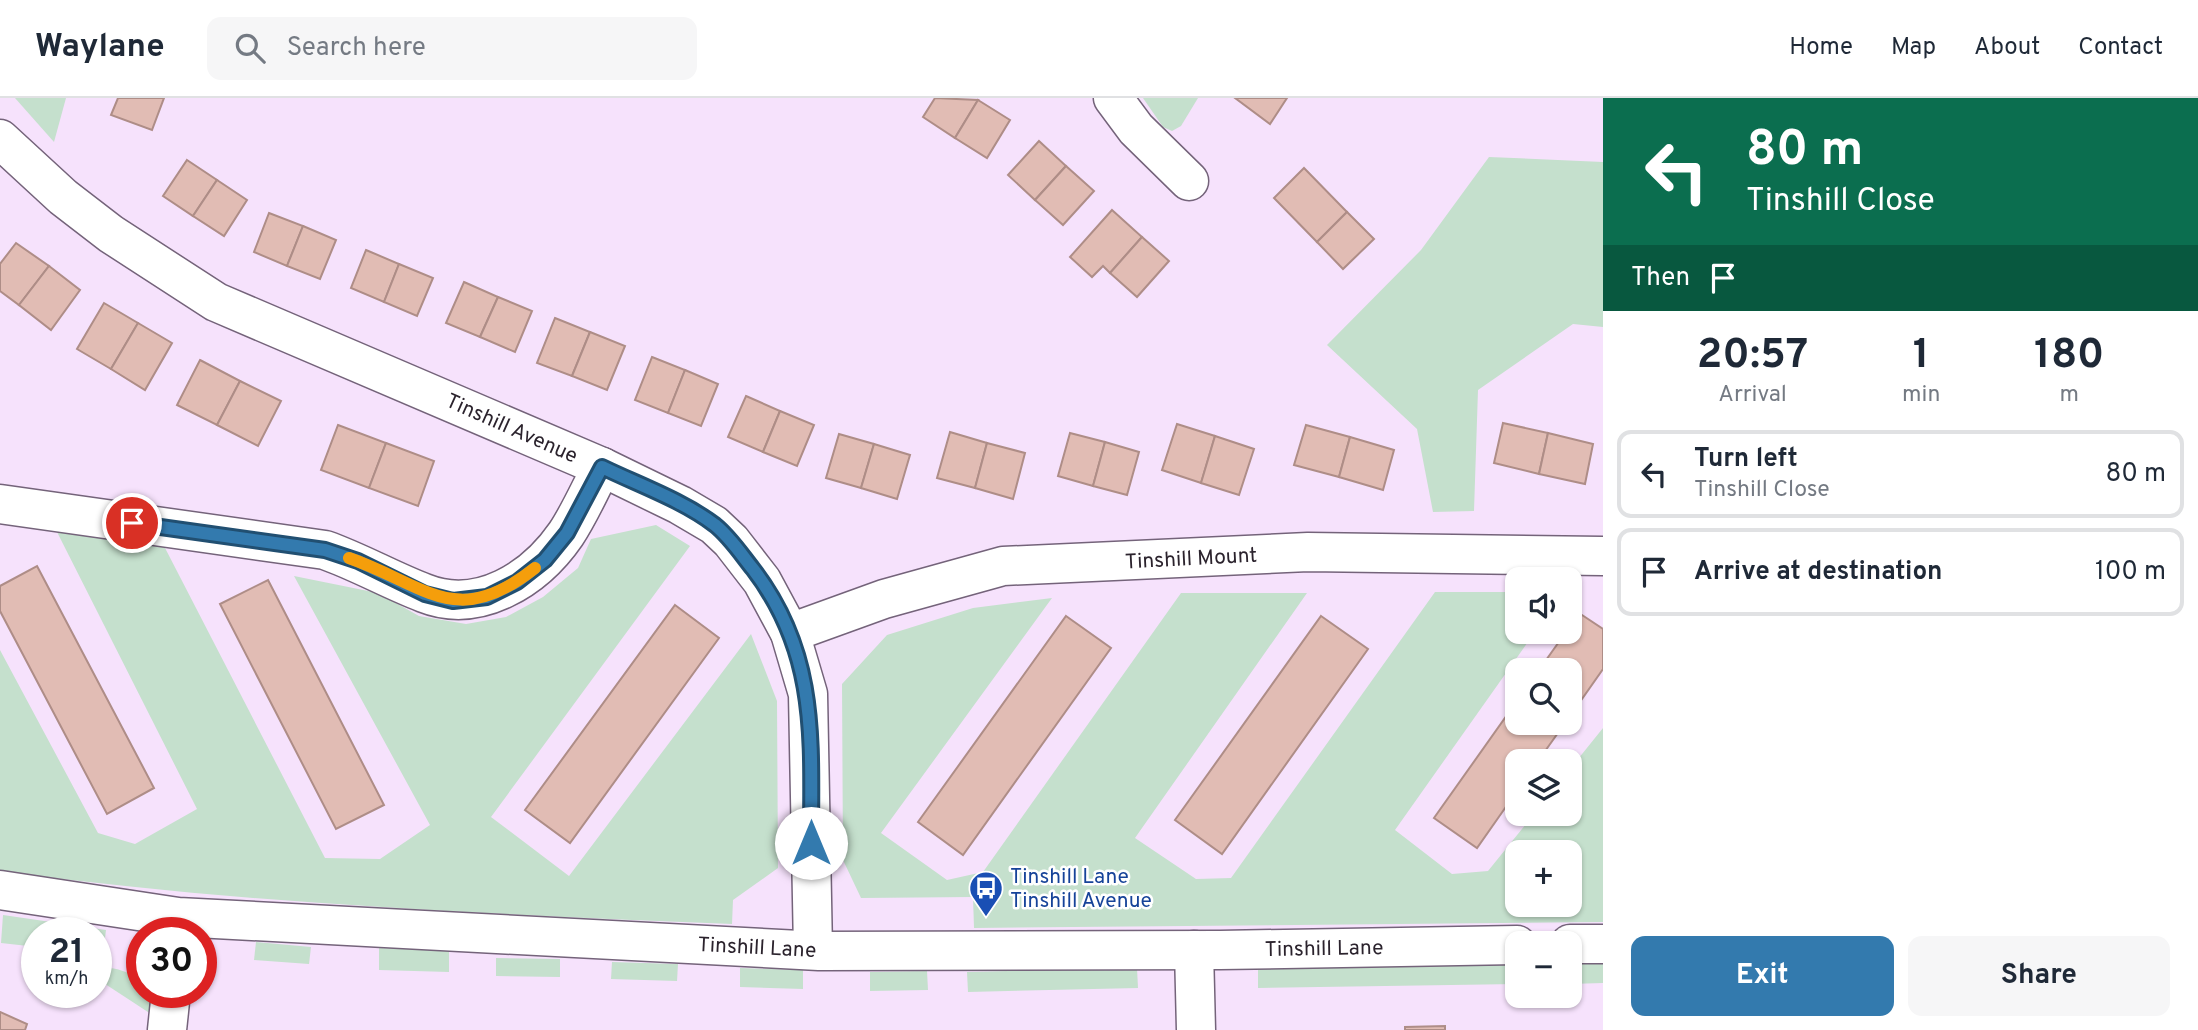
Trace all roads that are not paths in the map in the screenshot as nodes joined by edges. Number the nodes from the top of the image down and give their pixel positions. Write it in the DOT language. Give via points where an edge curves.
graph roads {
  1 [pos="1113,98"];
  2 [pos="0,139"];
  3 [pos="1189,181"];
  4 [pos="602,467"];
  5 [pos="0,504"];
  6 [pos="1603,556"];
  7 [pos="790,633"];
  8 [pos="0,890"];
  9 [pos="137,917"];
  10 [pos="217,927"];
  11 [pos="1603,943"];
  12 [pos="1582,944"];
  13 [pos="1505,945"];
  14 [pos="813,950"];
  15 [pos="1194,950"];
  16 [pos="169,1008"];
  17 [pos="167,1030"];
  18 [pos="1196,1030"];
  1 -- 3 [label="street" via="1136,129"];
  2 -- 4 [label="street, Tinshill Avenue" via="62,197 111,234 216,302"];
  4 -- 5 [label="street" via="567,533 545,560 487,597 453,601 425,594 325,550"];
  4 -- 7 [label="street, Tinshill Avenue" via="714,525 762,581"];
  6 -- 7 [label="street, Tinshill Mount" via="1308,552 1003,566 884,599"];
  7 -- 14 [label="street, Tinshill Avenue" via="810,713"];
  8 -- 9 [label="street, Tinshill Lane"];
  10 -- 14 [label="street, Tinshill Lane"];
  11 -- 12 [label="street"];
  13 -- 15 [label="street, Tinshill Lane"];
  14 -- 15 [label="street, Tinshill Lane"];
  15 -- 18 [label="street"];
  16 -- 17 [label="street"];
}
